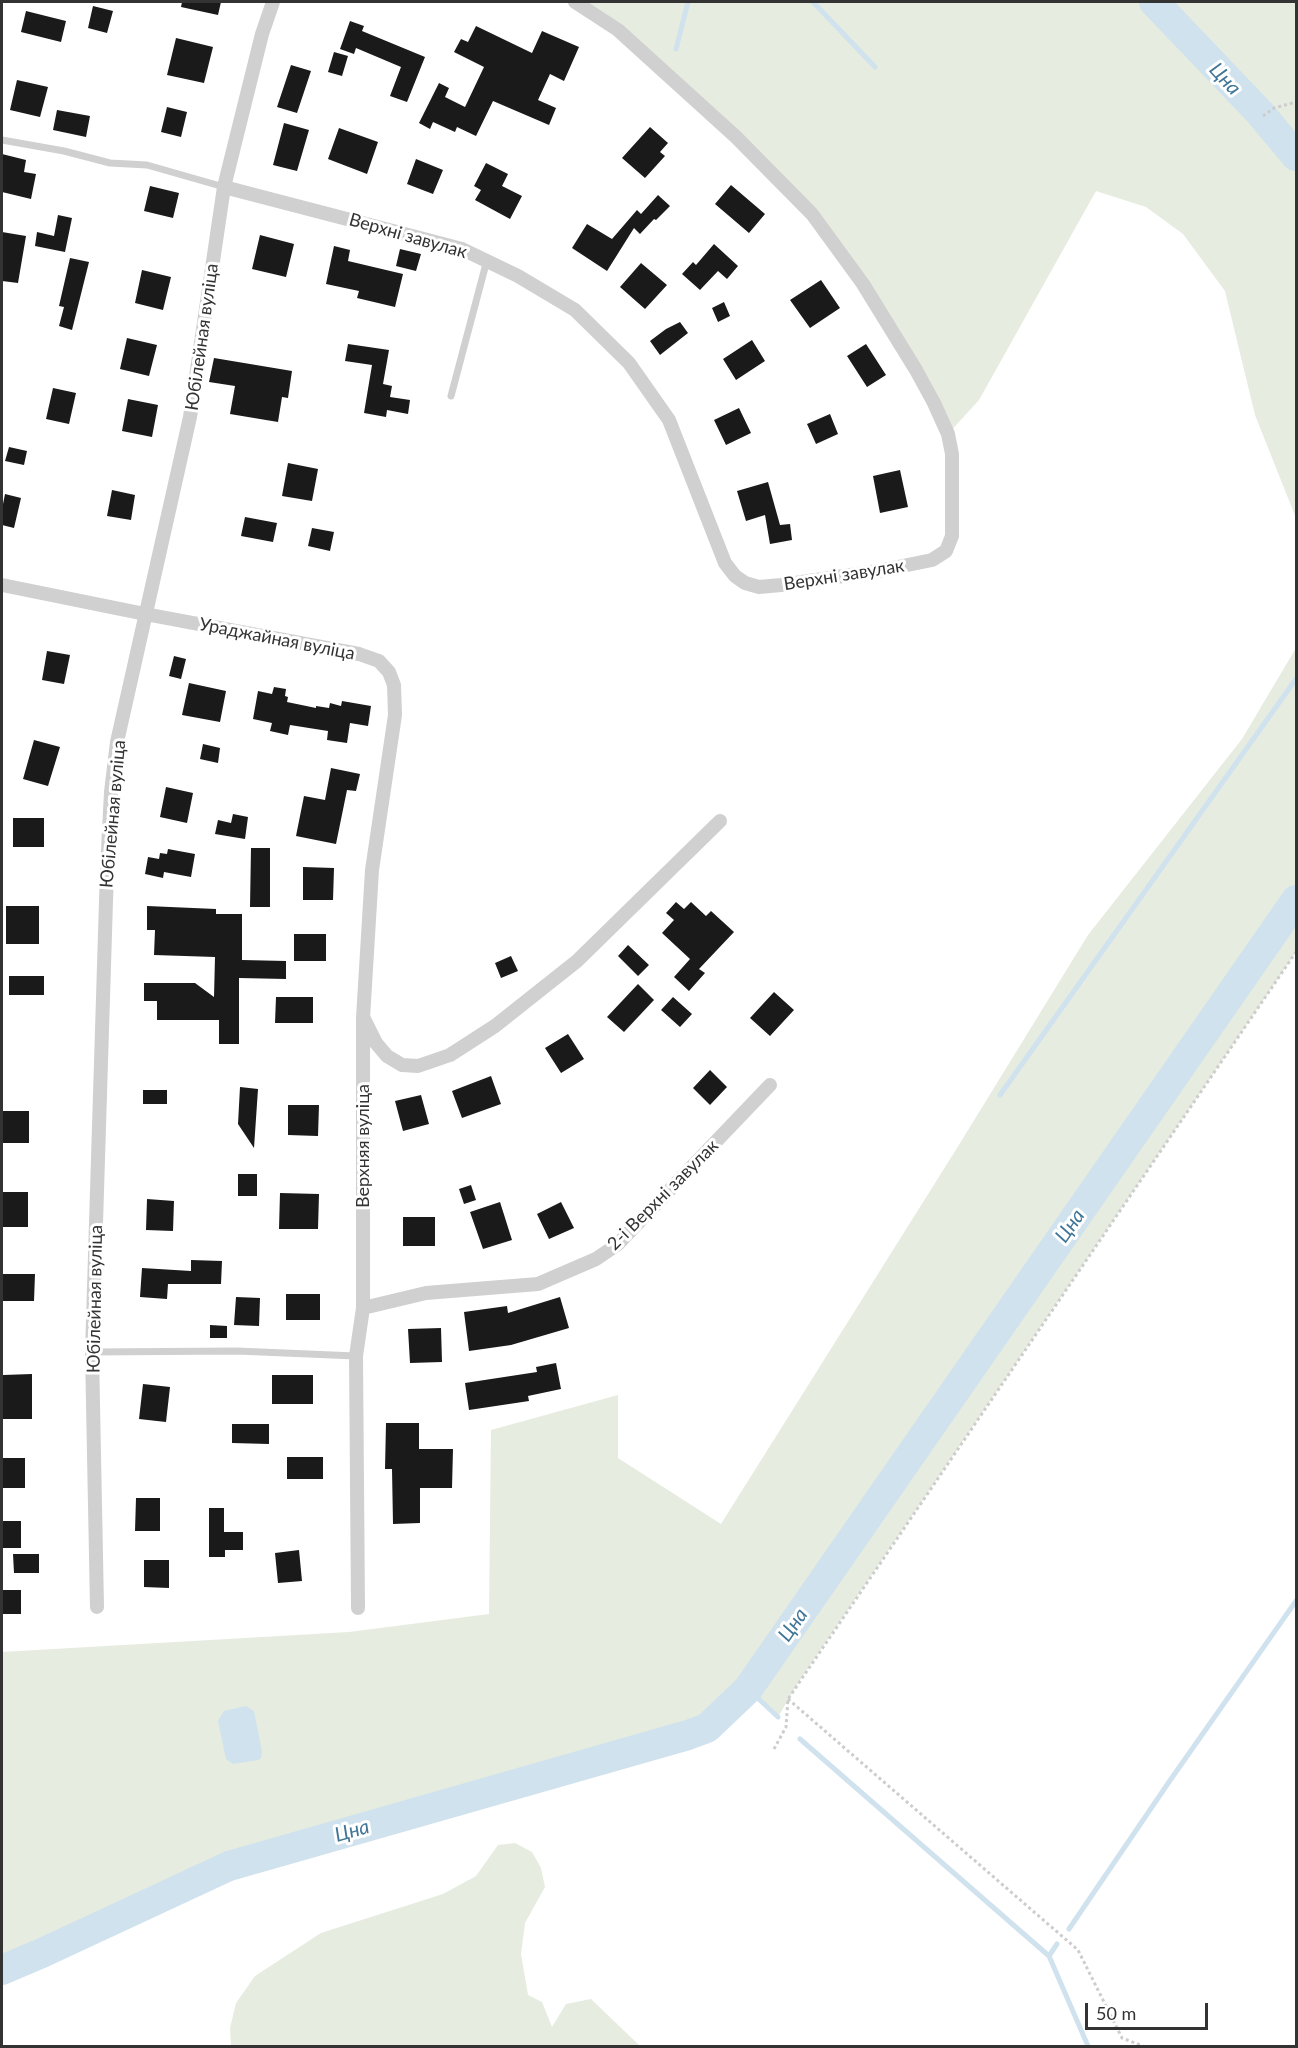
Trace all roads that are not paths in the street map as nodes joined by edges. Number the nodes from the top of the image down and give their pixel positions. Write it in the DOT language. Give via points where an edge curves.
graph roads {
  1 [pos="273,2"];
  2 [pos="575,2"];
  3 [pos="2,140"];
  4 [pos="224,187"];
  5 [pos="487,261"];
  6 [pos="452,396"];
  7 [pos="2,585"];
  8 [pos="146,614"];
  9 [pos="394,685"];
  10 [pos="720,821"];
  11 [pos="363,1018"];
  12 [pos="770,1085"];
  13 [pos="363,1308"];
  14 [pos="92,1352"];
  15 [pos="356,1356"];
  16 [pos="98,1607"];
  17 [pos="358,1608"];
  1 -- 4 [label="street, Юбілейная вуліца"];
  2 -- 5 [label="street, Верхні завулак" via="618,30 736,137 812,214 863,284 920,378 948,434 952,454 952,536 946,551 932,560 878,571 781,585 745,583 725,562 669,420 629,363 575,310"];
  3 -- 4 [label="lane" via="110,163 147,165"];
  4 -- 5 [label="street, Верхні завулак" via="462,249"];
  4 -- 8 [label="street, Юбілейная вуліца" via="190,417"];
  5 -- 6 [label="lane"];
  7 -- 8 [label="street, Ураджайная вуліца"];
  8 -- 9 [label="street, Ураджайная вуліца" via="359,654 379,661"];
  8 -- 14 [label="street, Юбілейная вуліца" via="117,742 111,792"];
  9 -- 11 [label="street, Верхняя вуліца" via="395,715 372,870"];
  10 -- 11 [label="street" via="577,961 495,1026 450,1055 418,1066 402,1065 376,1043"];
  11 -- 13 [label="street, Верхняя вуліца"];
  12 -- 13 [label="street, 2-і Верхні завулак" via="618,1245 596,1259 538,1284 426,1293"];
  13 -- 15 [label="street, Верхняя вуліца"];
  14 -- 15 [label="lane"];
  14 -- 16 [label="street, Юбілейная вуліца"];
  15 -- 17 [label="street, Верхняя вуліца"];
}
